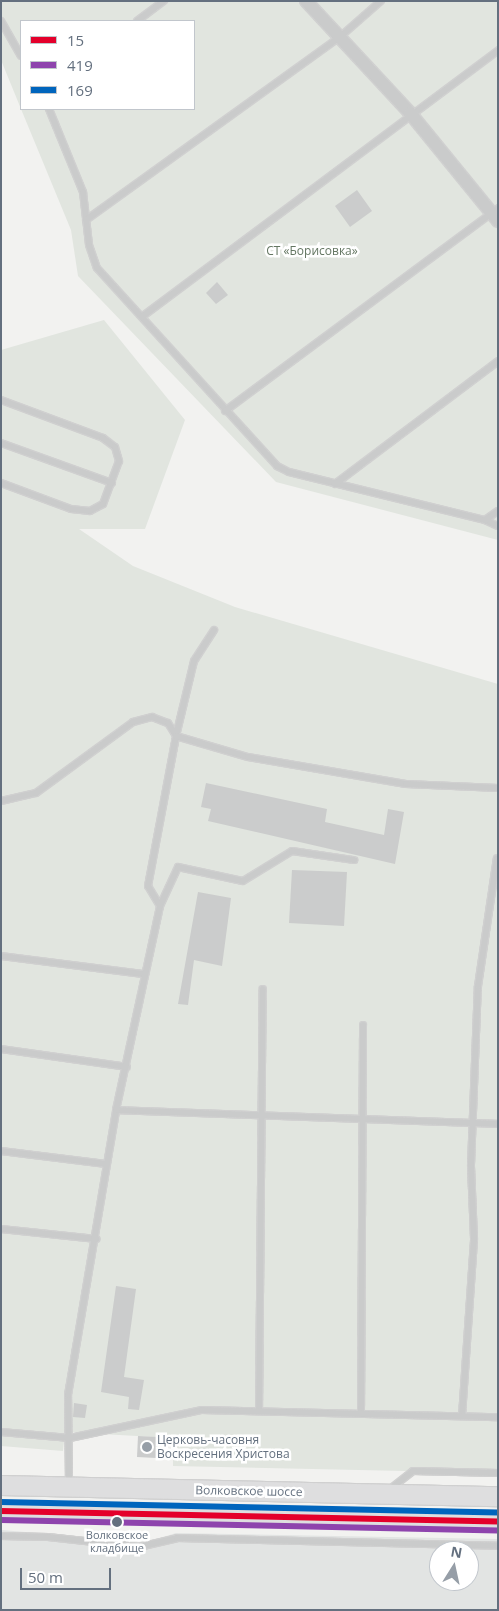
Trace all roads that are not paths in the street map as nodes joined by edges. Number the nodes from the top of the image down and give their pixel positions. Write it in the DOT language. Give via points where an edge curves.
graph roads {
  1 [pos="164,1"];
  2 [pos="306,1"];
  3 [pos="381,1"];
  4 [pos="138,20"];
  5 [pos="1,21"];
  6 [pos="341,36"];
  7 [pos="498,50"];
  8 [pos="20,54"];
  9 [pos="49,110"];
  10 [pos="410,113"];
  11 [pos="496,214"];
  12 [pos="86,220"];
  13 [pos="143,316"];
  14 [pos="498,361"];
  15 [pos="1,400"];
  16 [pos="225,411"];
  17 [pos="1,443"];
  18 [pos="1,483"];
  19 [pos="112,483"];
  20 [pos="335,484"];
  21 [pos="498,511"];
  22 [pos="485,520"];
  23 [pos="498,526"];
  24 [pos="214,630"];
  25 [pos="176,736"];
  26 [pos="498,788"];
  27 [pos="1,801"];
  28 [pos="497,858"];
  29 [pos="354,860"];
  30 [pos="160,906"];
  31 [pos="1,956"];
  32 [pos="144,974"];
  33 [pos="263,989"];
  34 [pos="363,1026"];
  35 [pos="1,1049"];
  36 [pos="128,1067"];
  37 [pos="116,1110"];
  38 [pos="260,1116"];
  39 [pos="361,1119"];
  40 [pos="473,1123"];
  41 [pos="498,1124"];
  42 [pos="1,1151"];
  43 [pos="106,1164"];
  44 [pos="1,1229"];
  45 [pos="96,1239"];
  46 [pos="260,1411"];
  47 [pos="361,1414"];
  48 [pos="462,1416"];
  49 [pos="498,1417"];
  50 [pos="1,1432"];
  51 [pos="70,1438"];
  52 [pos="498,1473"];
  53 [pos="1,1485"];
  54 [pos="69,1486"];
  55 [pos="386,1494"];
  56 [pos="498,1496"];
  57 [pos="1,1511"];
  58 [pos="498,1521"];
  59 [pos="1,1536"];
  60 [pos="498,1546"];
  1 -- 4 [label="lane"];
  2 -- 6 [label="street"];
  3 -- 6 [label="lane"];
  5 -- 8 [label="lane"];
  6 -- 10 [label="street"];
  6 -- 12 [label="lane"];
  7 -- 10 [label="lane"];
  9 -- 12 [label="lane" via="83,192"];
  10 -- 11 [label="street"];
  10 -- 13 [label="lane"];
  11 -- 16 [label="lane"];
  12 -- 13 [label="lane" via="89,245 98,268"];
  13 -- 16 [label="lane"];
  14 -- 20 [label="lane"];
  15 -- 19 [label="lane" via="103,438 115,447 119,461"];
  16 -- 20 [label="lane" via="277,466"];
  17 -- 19 [label="lane"];
  18 -- 19 [label="lane" via="71,509 90,511 103,504"];
  20 -- 22 [label="lane"];
  21 -- 22 [label="lane"];
  22 -- 23 [label="lane"];
  24 -- 25 [label="lane" via="194,660"];
  25 -- 26 [label="lane" via="248,757 406,784"];
  25 -- 27 [label="lane" via="168,723 152,717 134,722 36,793"];
  25 -- 30 [label="lane" via="148,886"];
  28 -- 40 [label="lane" via="478,986"];
  29 -- 30 [label="lane" via="292,851 244,881 178,867"];
  30 -- 32 [label="lane"];
  31 -- 32 [label="lane"];
  32 -- 36 [label="lane"];
  33 -- 38 [label="lane"];
  34 -- 39 [label="lane"];
  35 -- 36 [label="lane"];
  36 -- 37 [label="lane"];
  37 -- 38 [label="lane"];
  37 -- 43 [label="lane"];
  38 -- 39 [label="lane"];
  38 -- 46 [label="lane"];
  39 -- 40 [label="lane"];
  39 -- 47 [label="lane"];
  40 -- 41 [label="lane"];
  40 -- 48 [label="lane" via="474,1238"];
  42 -- 43 [label="lane"];
  43 -- 45 [label="lane"];
  44 -- 45 [label="lane"];
  45 -- 51 [label="lane" via="68,1395"];
  46 -- 47 [label="lane"];
  46 -- 51 [label="lane" via="202,1410"];
  47 -- 48 [label="lane"];
  48 -- 49 [label="lane"];
  50 -- 51 [label="lane"];
  51 -- 54 [label="lane"];
  52 -- 55 [label="lane" via="413,1471"];
  53 -- 54 [label="main road, Волковское шоссе"];
  54 -- 55 [label="main road, Волковское шоссе"];
  55 -- 56 [label="main road, Волковское шоссе"];
  57 -- 58 [label="main road, Волковское шоссе"];
  59 -- 60 [label="lane" via="48,1537 139,1547 178,1538"];
}
